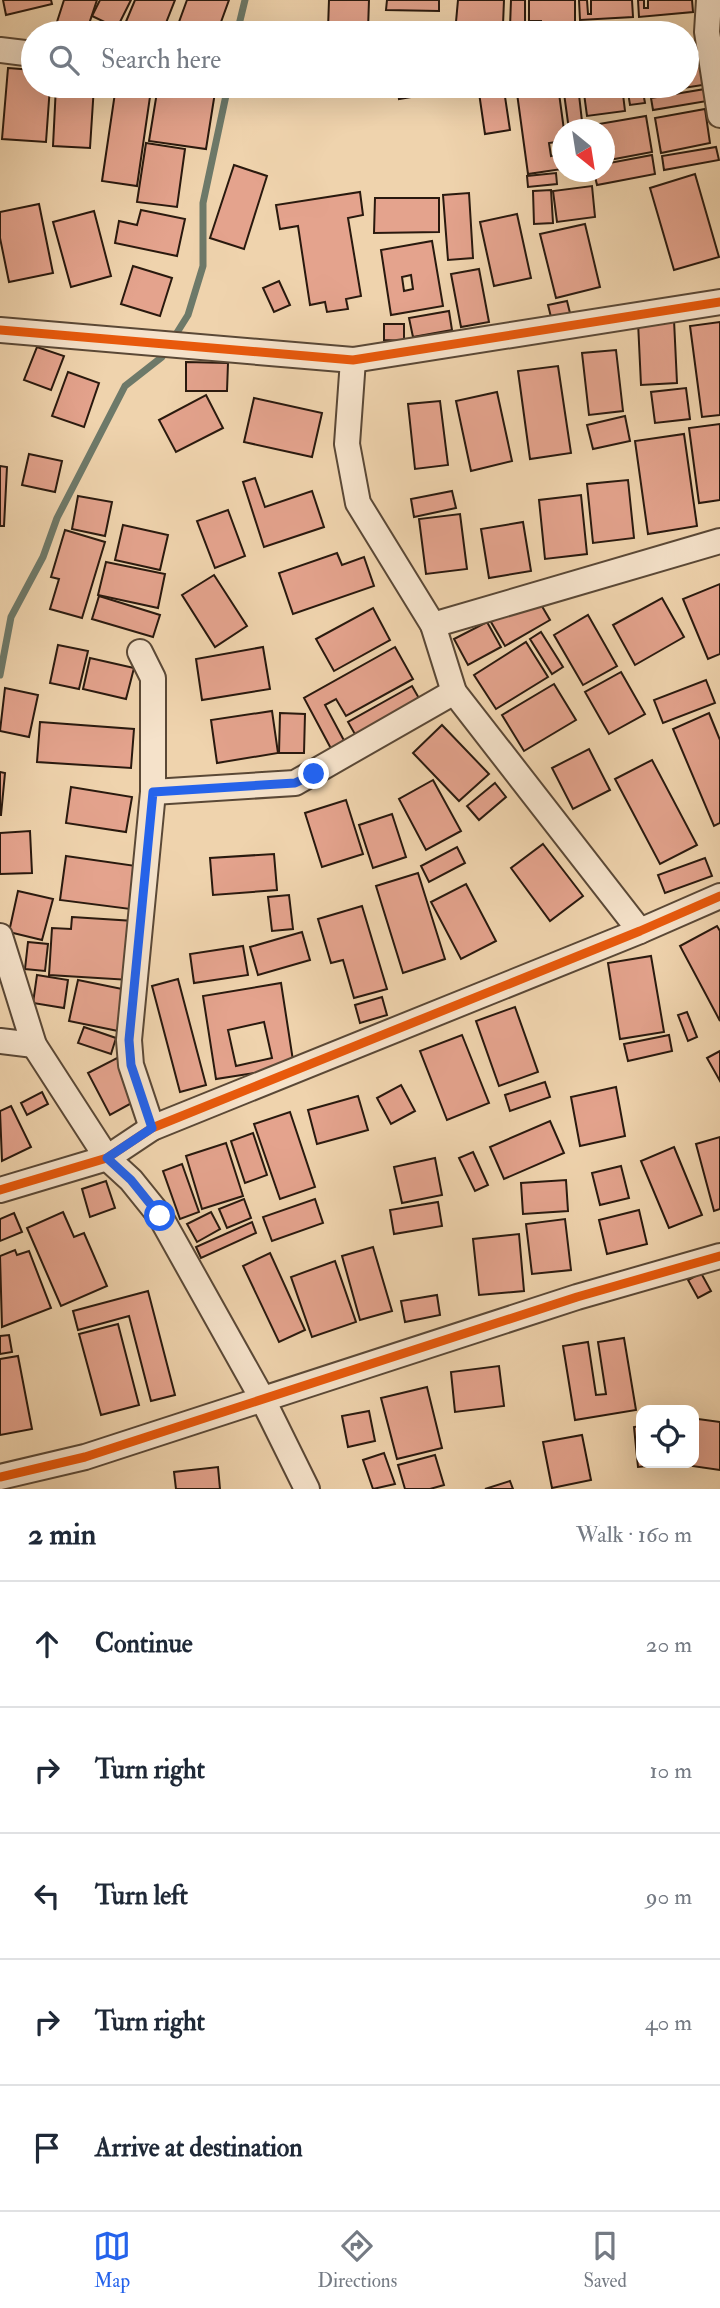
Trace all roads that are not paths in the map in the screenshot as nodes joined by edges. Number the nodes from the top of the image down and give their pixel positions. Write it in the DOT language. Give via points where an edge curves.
graph roads {
  1 [pos="709,0"];
  2 [pos="699,28"];
  3 [pos="699,40"];
  4 [pos="0,50"];
  5 [pos="21,53"];
  6 [pos="720,115"];
  7 [pos="720,302"];
  8 [pos="0,330"];
  9 [pos="353,360"];
  10 [pos="720,541"];
  11 [pos="433,625"];
  12 [pos="140,652"];
  13 [pos="454,692"];
  14 [pos="153,792"];
  15 [pos="720,896"];
  16 [pos="640,931"];
  17 [pos="0,936"];
  18 [pos="0,1041"];
  19 [pos="34,1045"];
  20 [pos="152,1128"];
  21 [pos="107,1158"];
  22 [pos="0,1190"];
  23 [pos="720,1256"];
  24 [pos="263,1400"];
  25 [pos="0,1477"];
  26 [pos="307,1489"];
  1 -- 2 [label="street"];
  3 -- 6 [label="street"];
  4 -- 5 [label="street"];
  7 -- 9 [label="street"];
  8 -- 9 [label="street"];
  9 -- 11 [label="street" via="347,443 358,503"];
  10 -- 11 [label="street"];
  11 -- 13 [label="street"];
  12 -- 14 [label="street" via="153,678"];
  13 -- 14 [label="street" via="295,783"];
  13 -- 16 [label="street"];
  14 -- 20 [label="street" via="129,1040 131,1065"];
  15 -- 16 [label="street"];
  16 -- 20 [label="street"];
  17 -- 19 [label="street"];
  18 -- 19 [label="street"];
  19 -- 21 [label="street"];
  20 -- 21 [label="street"];
  21 -- 22 [label="street"];
  21 -- 24 [label="street" via="160,1216"];
  23 -- 24 [label="street" via="577,1297"];
  24 -- 25 [label="street" via="85,1457"];
  24 -- 26 [label="street"];
}
